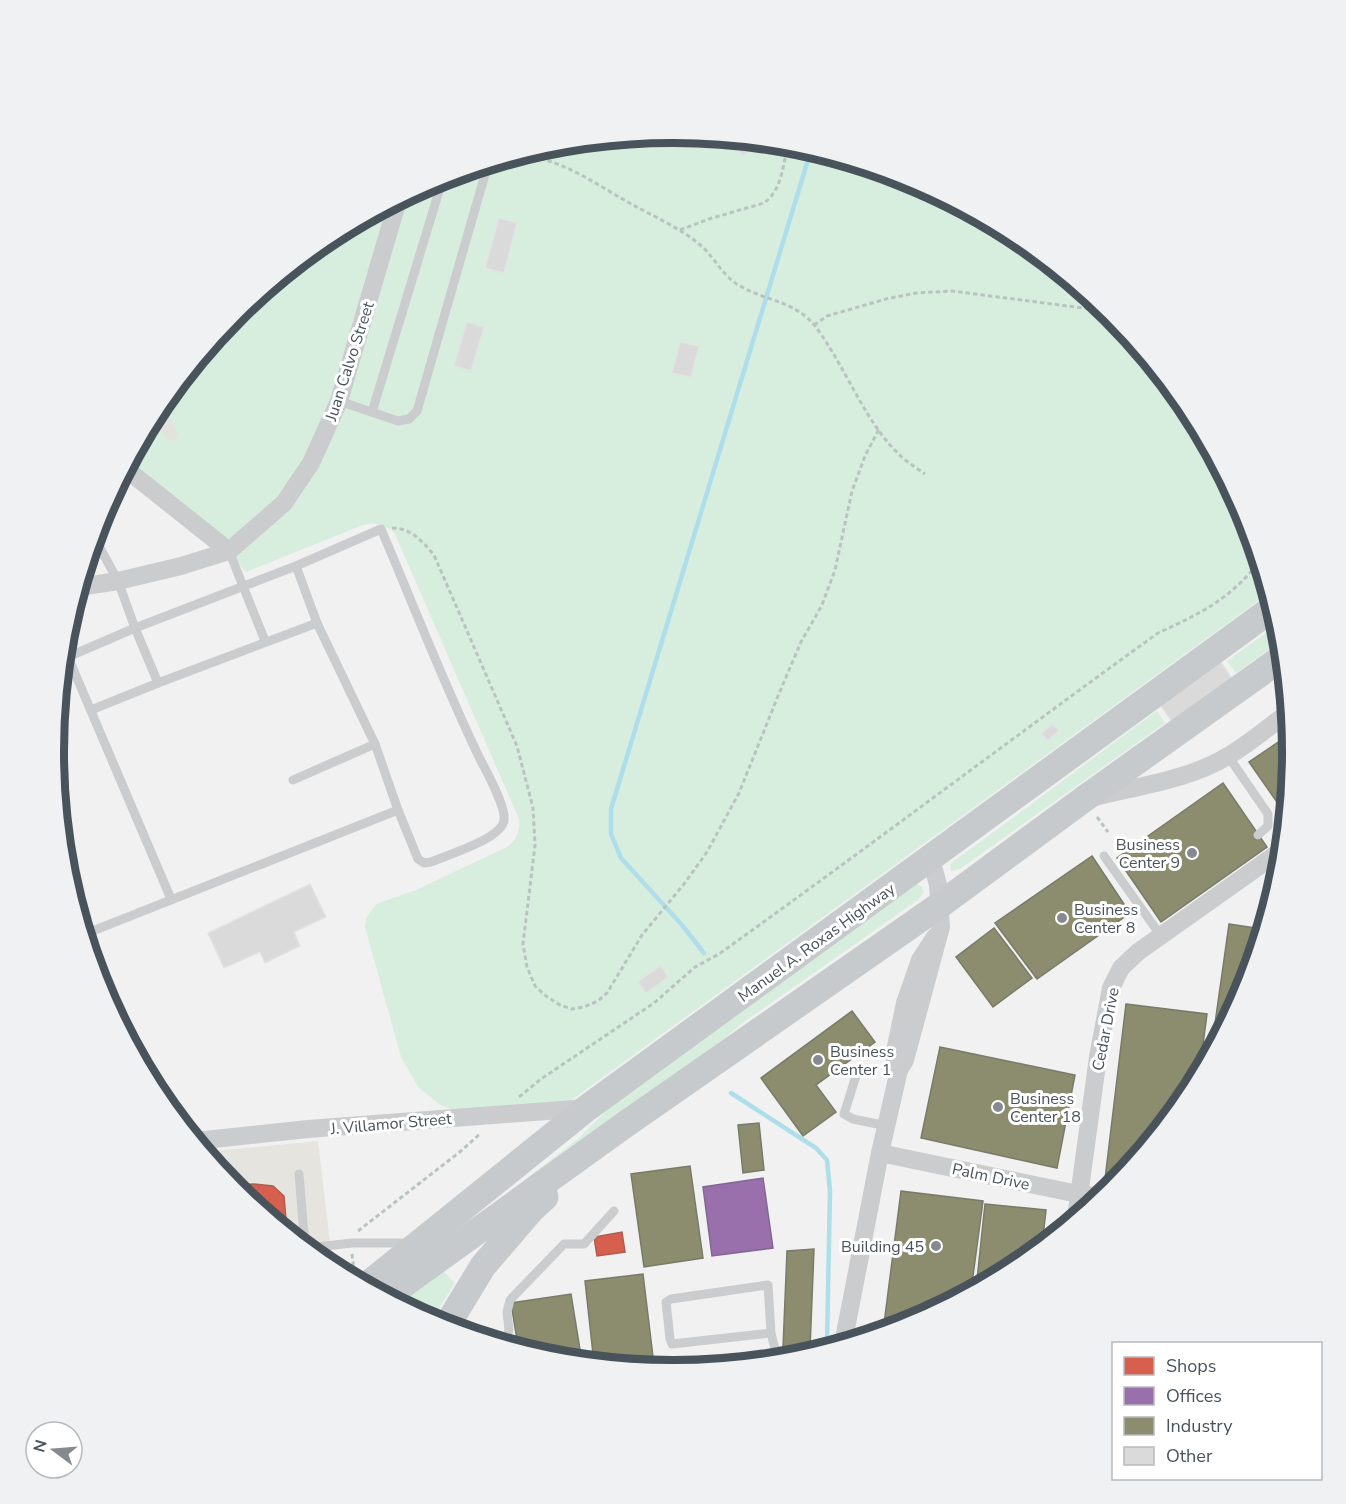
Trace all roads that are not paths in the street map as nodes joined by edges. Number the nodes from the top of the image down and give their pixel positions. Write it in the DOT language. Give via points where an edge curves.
graph roads {
  1 [pos="485,173"];
  2 [pos="439,190"];
  3 [pos="395,211"];
  4 [pos="339,401"];
  5 [pos="372,412"];
  6 [pos="132,474"];
  7 [pos="100,548"];
  8 [pos="229,551"];
  9 [pos="296,566"];
  10 [pos="118,581"];
  11 [pos="88,586"];
  12 [pos="243,586"];
  13 [pos="1265,614"];
  14 [pos="317,623"];
  15 [pos="135,628"];
  16 [pos="265,641"];
  17 [pos="73,655"];
  18 [pos="1275,664"];
  19 [pos="71,669"];
  20 [pos="158,683"];
  21 [pos="91,710"];
  22 [pos="1280,719"];
  23 [pos="375,744"];
  24 [pos="1228,756"];
  25 [pos="293,780"];
  26 [pos="1090,808"];
  27 [pos="398,810"];
  28 [pos="1258,835"];
  29 [pos="1104,856"];
  30 [pos="1272,857"];
  31 [pos="931,858"];
  32 [pos="171,899"];
  33 [pos="941,916"];
  34 [pos="92,931"];
  35 [pos="1161,936"];
  36 [pos="856,1076"];
  37 [pos="587,1108"];
  38 [pos="623,1126"];
  39 [pos="887,1126"];
  40 [pos="205,1140"];
  41 [pos="880,1153"];
  42 [pos="299,1174"];
  43 [pos="1078,1194"];
  44 [pos="1089,1195"];
  45 [pos="1077,1206"];
  46 [pos="614,1211"];
  47 [pos="305,1236"];
  48 [pos="420,1243"];
  49 [pos="319,1247"];
  50 [pos="372,1281"];
  51 [pos="393,1292"];
  52 [pos="451,1318"];
  53 [pos="771,1333"];
  54 [pos="845,1335"];
  55 [pos="506,1337"];
  56 [pos="776,1351"];
  1 -- 5 [label="lane" via="417,411 408,419 398,420"];
  2 -- 5 [label="lane"];
  3 -- 4 [label="street, Juan Calvo Street"];
  4 -- 5 [label="lane"];
  4 -- 8 [label="street, Juan Calvo Street" via="312,463 284,503"];
  6 -- 8 [label="street"];
  7 -- 10 [label="lane"];
  8 -- 10 [label="street, Juan Calvo Street"];
  8 -- 12 [label="lane"];
  9 -- 12 [label="lane"];
  9 -- 14 [label="lane"];
  9 -- 27 [label="lane" via="381,529 491,781 504,820 497,833 424,863 418,859"];
  10 -- 11 [label="street, Juan Calvo Street"];
  10 -- 15 [label="lane"];
  12 -- 15 [label="lane"];
  12 -- 16 [label="lane"];
  13 -- 31 [label="main road, Manuel A. Roxas Highway"];
  14 -- 16 [label="lane"];
  14 -- 23 [label="lane"];
  15 -- 17 [label="lane"];
  15 -- 20 [label="lane"];
  16 -- 20 [label="lane"];
  18 -- 26 [label="main road"];
  19 -- 21 [label="lane"];
  20 -- 21 [label="lane"];
  21 -- 32 [label="lane"];
  22 -- 24 [label="street"];
  23 -- 25 [label="lane"];
  23 -- 27 [label="lane"];
  24 -- 26 [label="street" via="1190,774"];
  24 -- 28 [label="lane" via="1268,814 1268,826"];
  26 -- 33 [label="main road"];
  27 -- 32 [label="lane"];
  29 -- 35 [label="lane"];
  30 -- 35 [label="street, Cedar Drive"];
  31 -- 33 [label="street"];
  31 -- 37 [label="main road, Manuel A. Roxas Highway"];
  32 -- 34 [label="lane"];
  33 -- 38 [label="main road"];
  33 -- 39 [label="street" via="905,1003 894,1056 898,1070"];
  35 -- 43 [label="street, Cedar Drive" via="1122,968 1111,988"];
  36 -- 39 [label="lane" via="844,1114"];
  37 -- 40 [label="street, J. Villamor Street"];
  37 -- 48 [label="main road, Manuel A. Roxas Highway"];
  38 -- 51 [label="main road"];
  38 -- 52 [label="main road" via="532,1209 483,1266"];
  39 -- 41 [label="street"];
  41 -- 43 [label="street, Palm Drive"];
  41 -- 54 [label="street"];
  42 -- 47 [label="lane"];
  43 -- 44 [label="street, Palm Drive"];
  43 -- 45 [label="street, Cedar Drive"];
  46 -- 55 [label="lane" via="584,1244 564,1244 510,1300"];
  48 -- 49 [label="lane"];
  48 -- 50 [label="main road, Manuel A. Roxas Highway"];
  53 -- 53 [label="lane" via="768,1285 666,1302 672,1344"];
  53 -- 56 [label="lane"];
}
